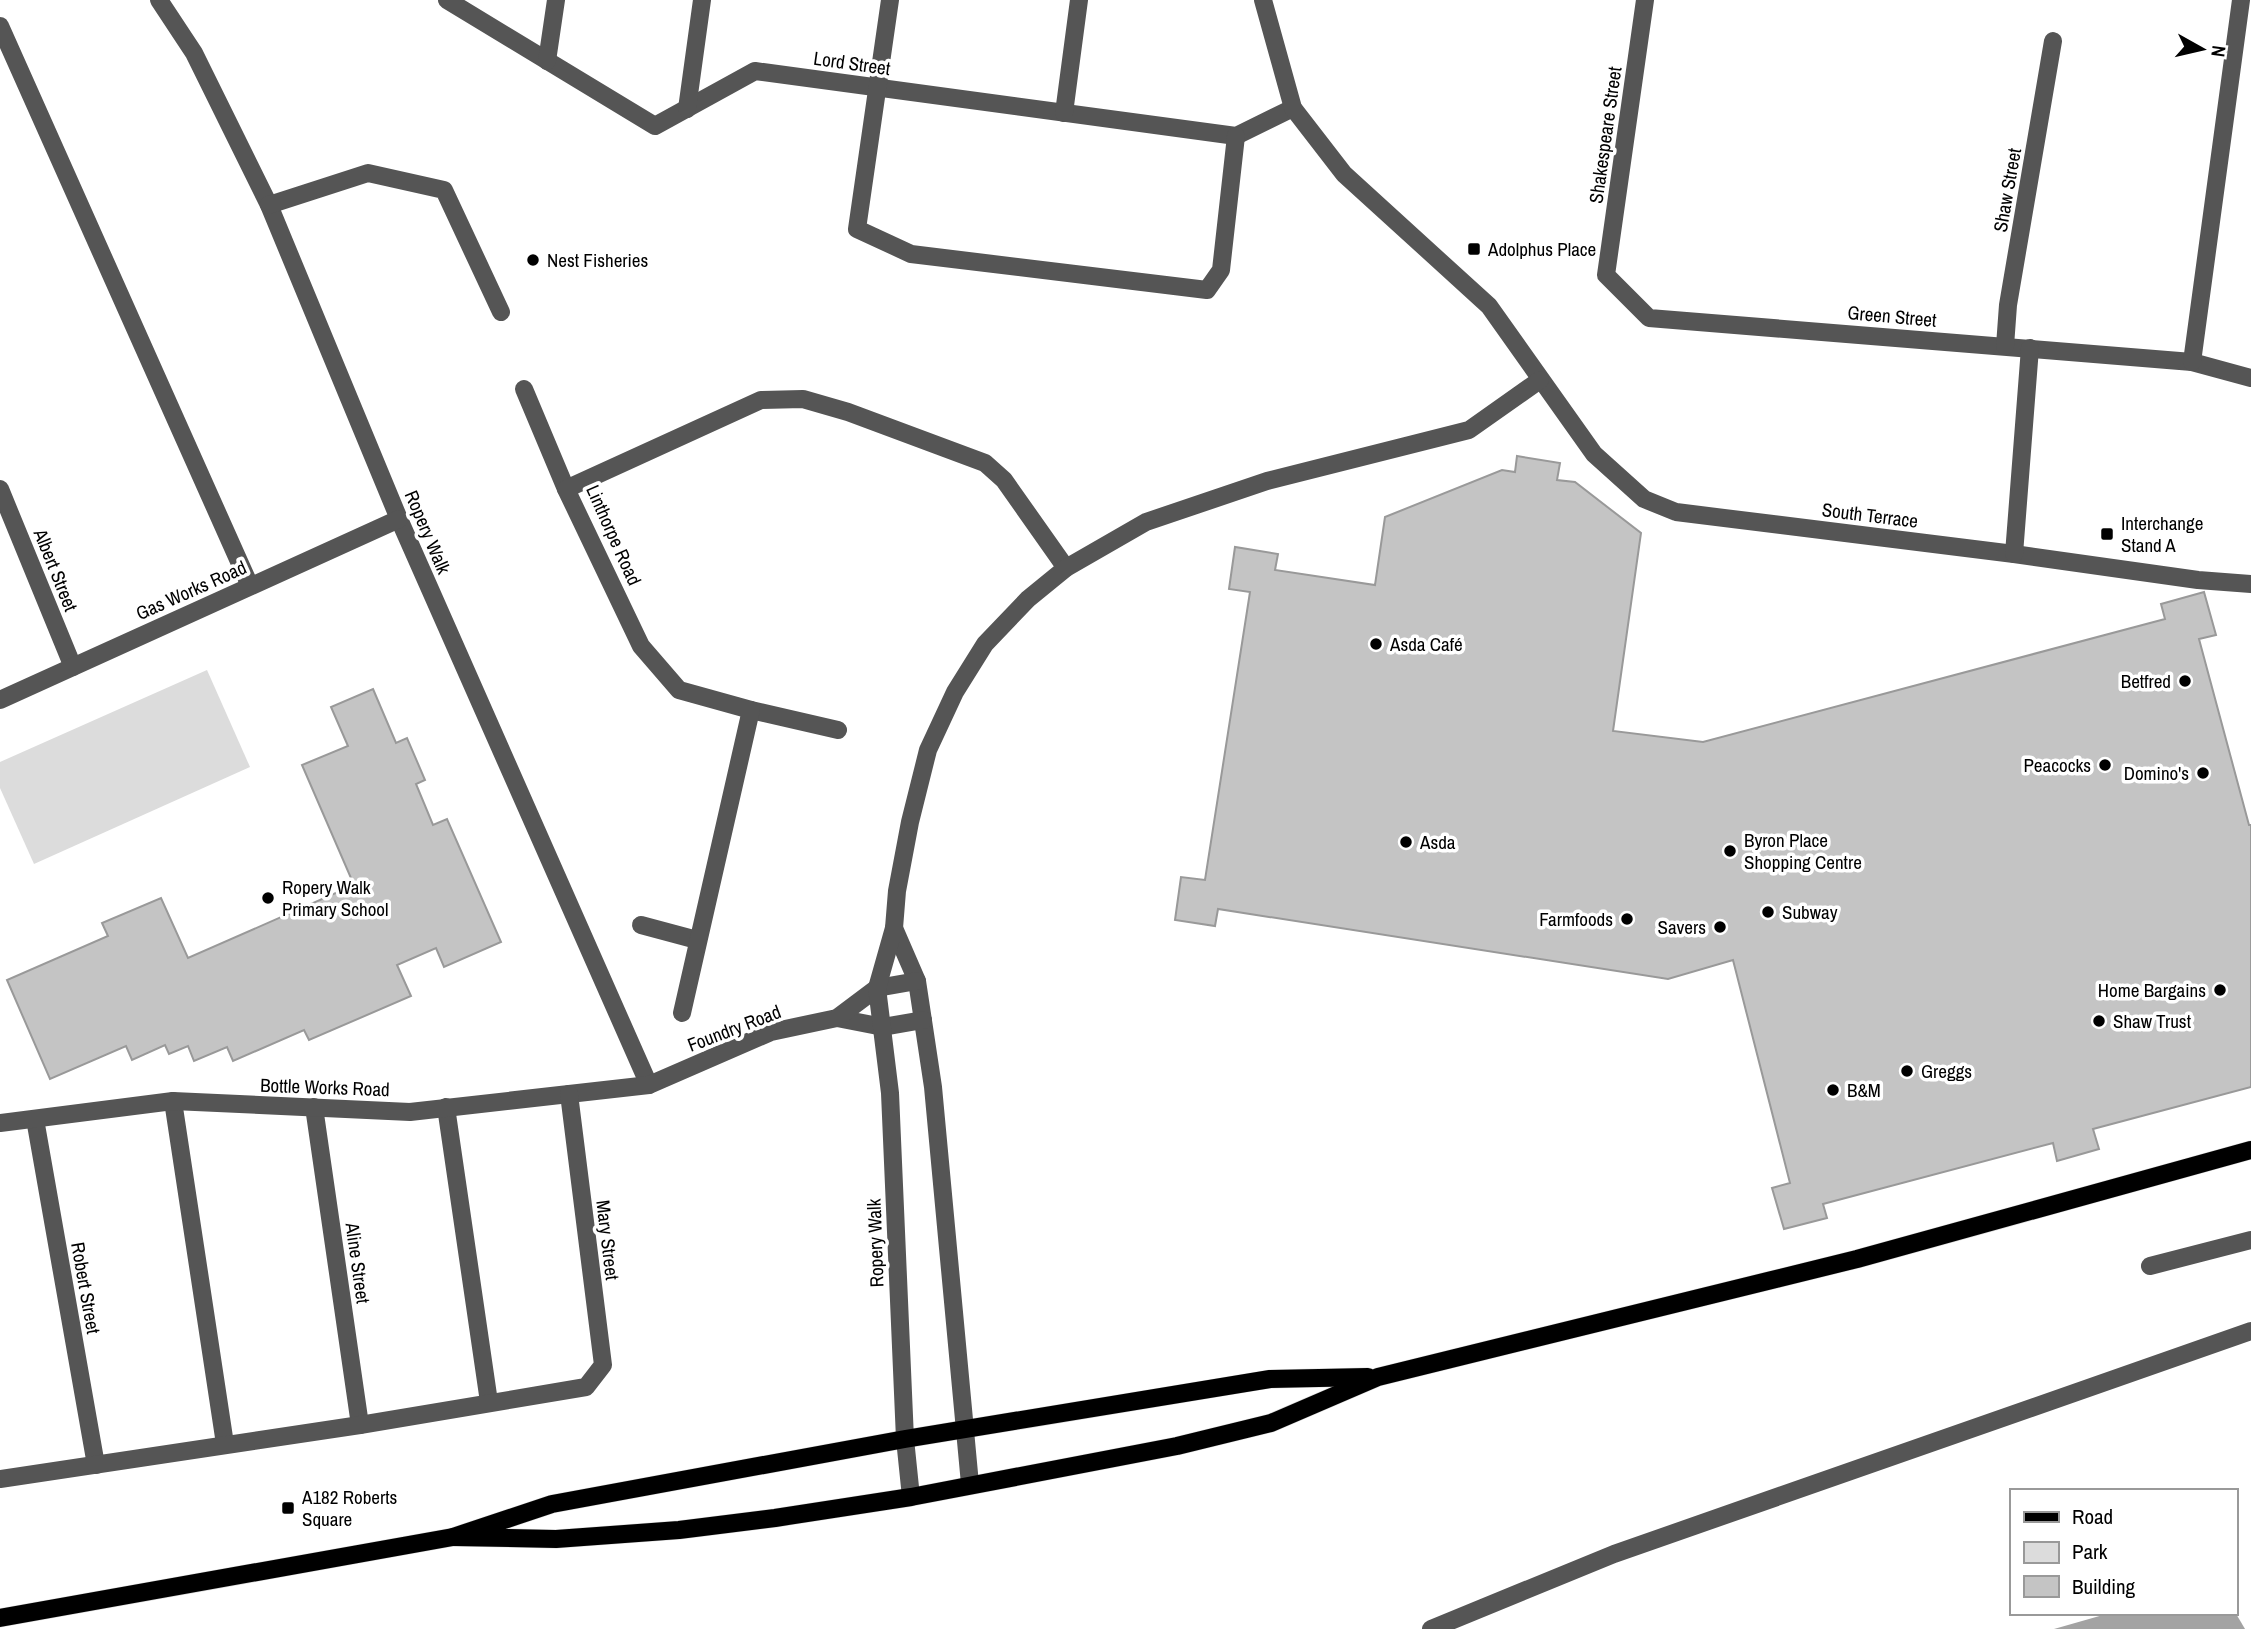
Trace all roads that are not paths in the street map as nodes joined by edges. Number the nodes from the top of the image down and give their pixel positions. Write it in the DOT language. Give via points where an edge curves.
graph roads {
  1 [pos="159,0"];
  2 [pos="447,0"];
  3 [pos="556,0"];
  4 [pos="702,0"];
  5 [pos="890,0"];
  6 [pos="1079,0"];
  7 [pos="1263,0"];
  8 [pos="1645,0"];
  9 [pos="2241,0"];
  10 [pos="0,26"];
  11 [pos="2053,41"];
  12 [pos="548,61"];
  13 [pos="877,88"];
  14 [pos="1293,108"];
  15 [pos="687,109"];
  16 [pos="1064,113"];
  17 [pos="1236,136"];
  18 [pos="269,205"];
  19 [pos="1606,275"];
  20 [pos="501,312"];
  21 [pos="2005,346"];
  22 [pos="2030,348"];
  23 [pos="2192,362"];
  24 [pos="2251,378"];
  25 [pos="1540,380"];
  26 [pos="524,389"];
  27 [pos="0,489"];
  28 [pos="566,489"];
  29 [pos="399,519"];
  30 [pos="2014,554"];
  31 [pos="1066,568"];
  32 [pos="2251,584"];
  33 [pos="250,586"];
  34 [pos="73,667"];
  35 [pos="0,700"];
  36 [pos="751,710"];
  37 [pos="838,730"];
  38 [pos="641,925"];
  39 [pos="894,928"];
  40 [pos="697,940"];
  41 [pos="917,981"];
  42 [pos="877,988"];
  43 [pos="682,1013"];
  44 [pos="837,1018"];
  45 [pos="923,1020"];
  46 [pos="883,1027"];
  47 [pos="649,1085"];
  48 [pos="569,1094"];
  49 [pos="173,1101"];
  50 [pos="314,1107"];
  51 [pos="446,1107"];
  52 [pos="35,1119"];
  53 [pos="0,1123"];
  54 [pos="2251,1150"];
  55 [pos="2251,1240"];
  56 [pos="2150,1266"];
  57 [pos="2251,1331"];
  58 [pos="1378,1377"];
  59 [pos="489,1402"];
  60 [pos="360,1424"];
  61 [pos="965,1429"];
  62 [pos="905,1439"];
  63 [pos="225,1444"];
  64 [pos="96,1465"];
  65 [pos="0,1479"];
  66 [pos="970,1484"];
  67 [pos="911,1497"];
  68 [pos="453,1537"];
  69 [pos="0,1618"];
  70 [pos="1431,1629"];
  1 -- 18 [label="street, Ropery Walk" via="194,53"];
  2 -- 12 [label="street, Lord Street"];
  3 -- 12 [label="street"];
  4 -- 15 [label="street"];
  5 -- 13 [label="street"];
  6 -- 16 [label="street"];
  7 -- 14 [label="street"];
  8 -- 19 [label="street, Shakespeare Street"];
  9 -- 23 [label="street"];
  10 -- 33 [label="street"];
  11 -- 21 [label="street, Shaw Street"];
  12 -- 15 [label="street, Lord Street" via="655,126"];
  13 -- 15 [label="street, Lord Street" via="755,71"];
  13 -- 16 [label="street, Lord Street"];
  13 -- 17 [label="street" via="857,229 911,254 1207,290 1221,270"];
  14 -- 17 [label="street"];
  14 -- 25 [label="street, South Terrace" via="1344,174 1489,306"];
  16 -- 17 [label="street, Lord Street"];
  18 -- 20 [label="street" via="369,173 444,190"];
  18 -- 29 [label="street, Ropery Walk"];
  19 -- 21 [label="street, Green Street" via="1649,318"];
  21 -- 22 [label="street, Green Street"];
  22 -- 23 [label="street, Green Street"];
  22 -- 30 [label="street"];
  23 -- 24 [label="street, Green Street"];
  25 -- 30 [label="street, South Terrace" via="1594,454 1644,499 1676,512"];
  25 -- 31 [label="street" via="1469,430 1267,481 1146,522"];
  26 -- 28 [label="street"];
  27 -- 34 [label="street, Albert Street"];
  28 -- 31 [label="street, Linthorpe Road" via="761,400 803,399 985,463 1003,480"];
  28 -- 36 [label="street, Linthorpe Road" via="641,646 679,690"];
  29 -- 33 [label="street, Gas Works Road"];
  29 -- 47 [label="street, Ropery Walk"];
  30 -- 32 [label="street, South Terrace"];
  31 -- 39 [label="street" via="985,643 955,692 928,750 910,822"];
  33 -- 34 [label="street, Gas Works Road"];
  34 -- 35 [label="street, Gas Works Road"];
  36 -- 37 [label="street, Linthorpe Road"];
  36 -- 40 [label="street"];
  38 -- 40 [label="street"];
  39 -- 41 [label="street"];
  39 -- 42 [label="street"];
  40 -- 43 [label="street"];
  41 -- 42 [label="street"];
  41 -- 45 [label="street"];
  42 -- 44 [label="street, Foundry Road"];
  42 -- 46 [label="street, Ropery Walk"];
  44 -- 46 [label="street, Foundry Road"];
  44 -- 47 [label="street, Foundry Road" via="771,1032"];
  45 -- 46 [label="street"];
  45 -- 61 [label="street"];
  46 -- 62 [label="street, Ropery Walk"];
  47 -- 48 [label="street, Bottle Works Road"];
  48 -- 51 [label="street, Bottle Works Road"];
  48 -- 59 [label="street, Mary Street" via="603,1365 586,1387"];
  49 -- 50 [label="street, Bottle Works Road"];
  49 -- 52 [label="street, Bottle Works Road"];
  49 -- 63 [label="street"];
  50 -- 51 [label="street, Bottle Works Road" via="410,1112"];
  50 -- 60 [label="street, Aline Street"];
  51 -- 59 [label="street"];
  52 -- 53 [label="street, Bottle Works Road"];
  52 -- 64 [label="street, Robert Street"];
  54 -- 58 [label="main road" via="1857,1259"];
  55 -- 56 [label="street"];
  57 -- 70 [label="street" via="1614,1554"];
  58 -- 61 [label="main road" via="1270,1379"];
  58 -- 66 [label="main road" via="1271,1423 1177,1446"];
  59 -- 60 [label="street"];
  60 -- 63 [label="street"];
  61 -- 62 [label="main road"];
  61 -- 66 [label="street"];
  62 -- 67 [label="street, Ropery Walk"];
  62 -- 68 [label="main road" via="552,1504"];
  63 -- 64 [label="street"];
  64 -- 65 [label="street"];
  66 -- 67 [label="main road"];
  67 -- 68 [label="main road" via="680,1530 556,1539"];
  68 -- 69 [label="main road"];
}
